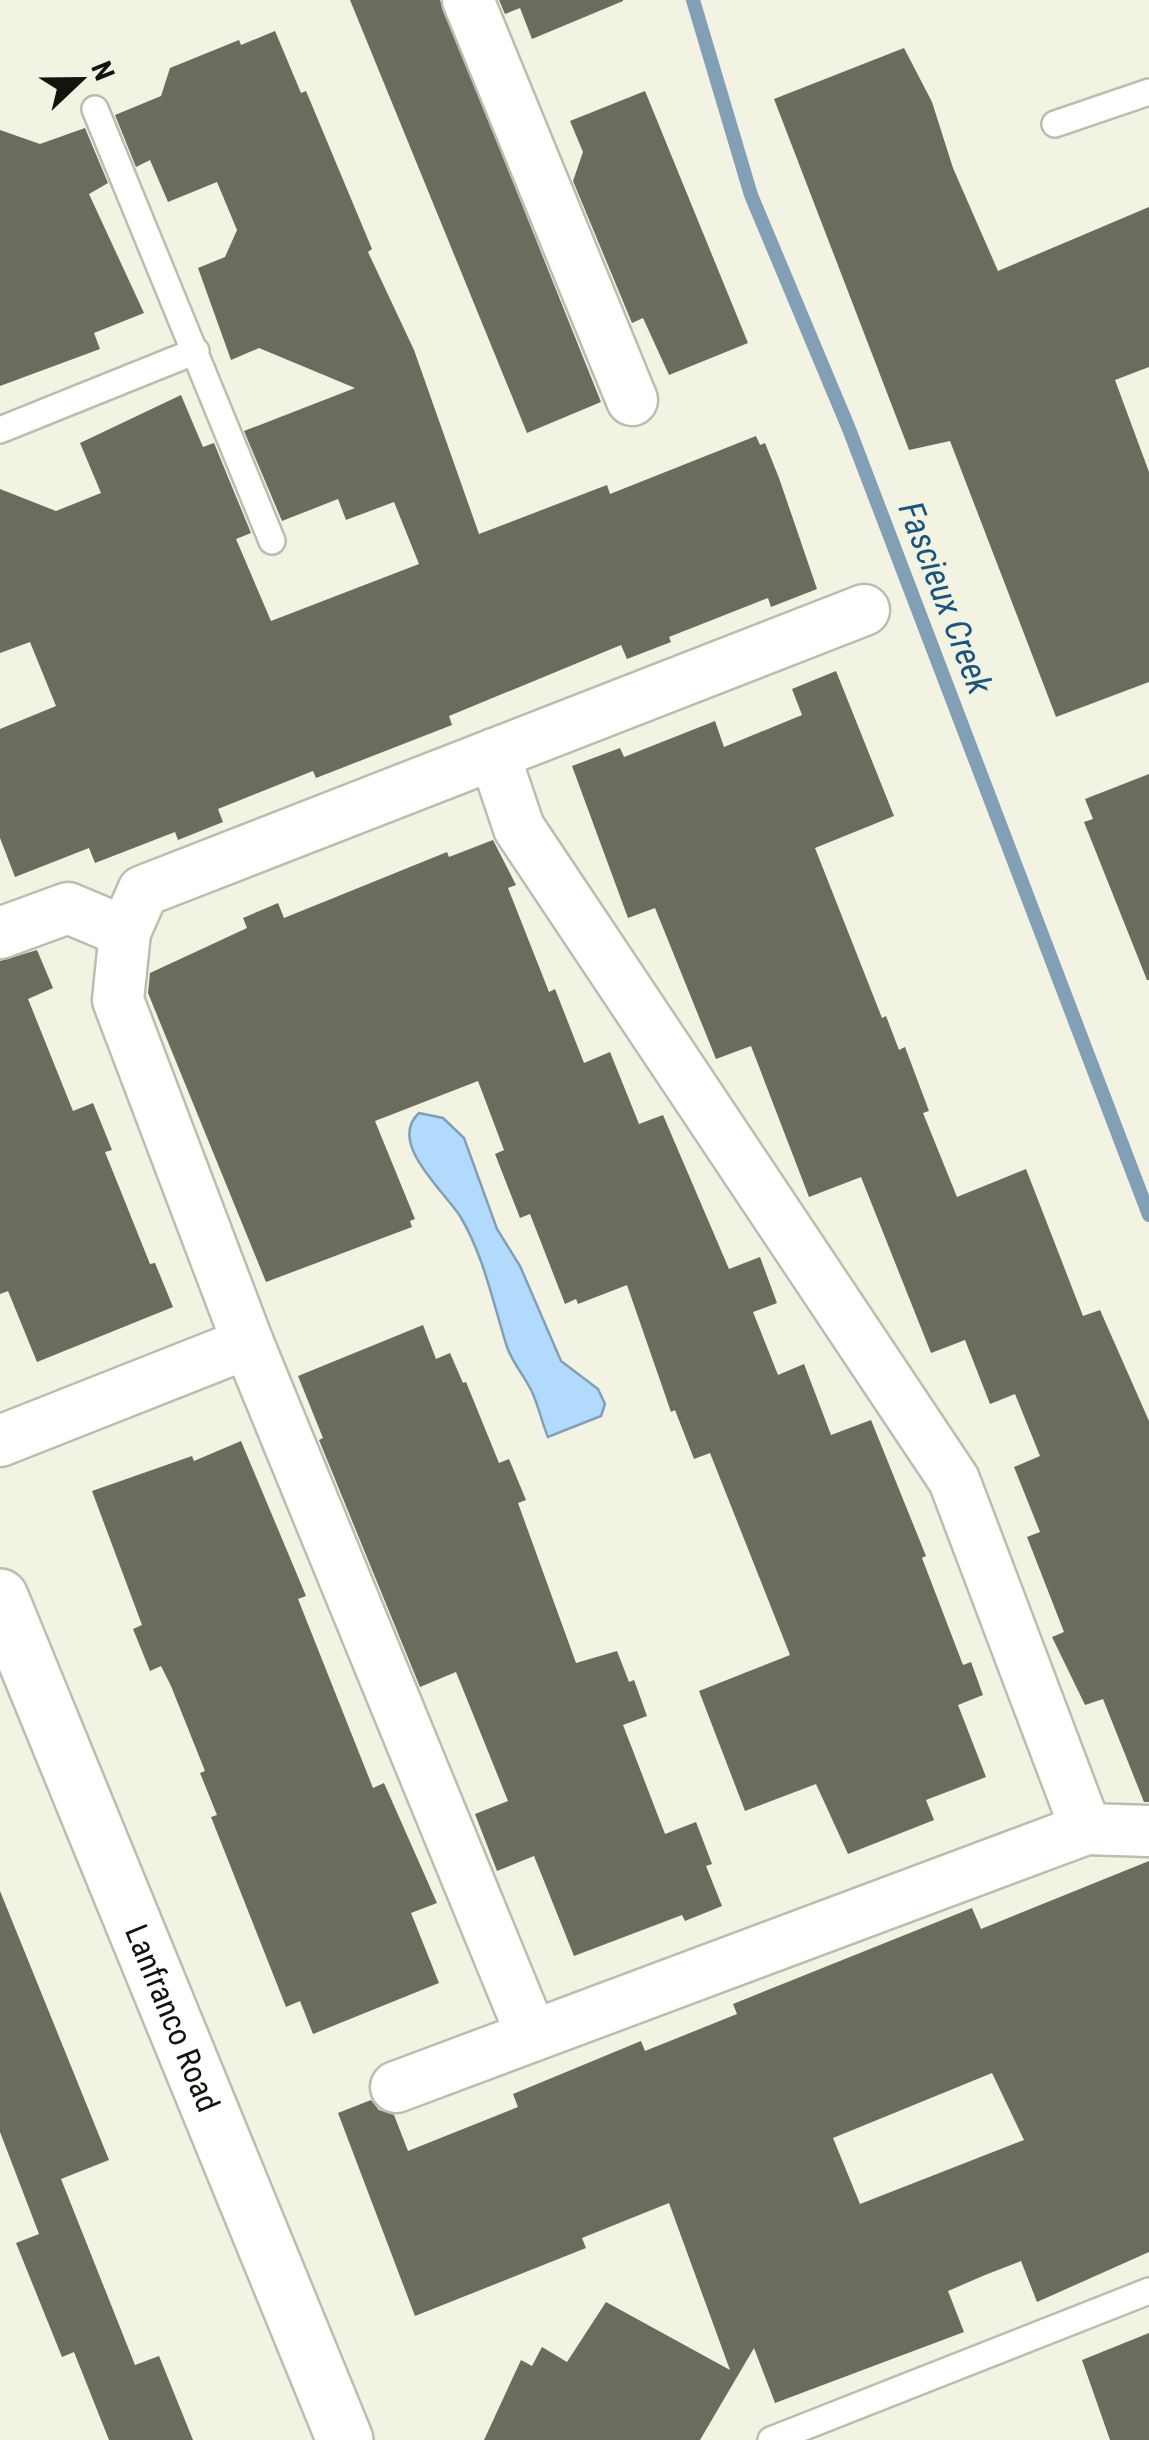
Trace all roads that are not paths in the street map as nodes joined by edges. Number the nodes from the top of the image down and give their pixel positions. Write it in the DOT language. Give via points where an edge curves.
graph roads {
  1 [pos="468,0"];
  2 [pos="1149,92"];
  3 [pos="95,110"];
  4 [pos="1055,124"];
  5 [pos="196,351"];
  6 [pos="632,400"];
  7 [pos="0,430"];
  8 [pos="272,541"];
  9 [pos="864,610"];
  10 [pos="494,754"];
  11 [pos="126,932"];
  12 [pos="0,933"];
  13 [pos="248,1343"];
  14 [pos="0,1441"];
  15 [pos="0,1597"];
  16 [pos="1086,1829"];
  17 [pos="1149,1831"];
  18 [pos="532,2036"];
  19 [pos="396,2087"];
  20 [pos="1149,2291"];
  21 [pos="345,2440"];
  22 [pos="771,2440"];
  1 -- 6 [label="street"];
  2 -- 4 [label="lane"];
  3 -- 5 [label="lane"];
  5 -- 7 [label="lane"];
  5 -- 8 [label="lane"];
  9 -- 10 [label="street"];
  10 -- 11 [label="street" via="143,891"];
  10 -- 16 [label="street" via="520,828 954,1480"];
  11 -- 12 [label="street" via="68,908"];
  11 -- 13 [label="street" via="118,1000"];
  13 -- 14 [label="street"];
  13 -- 18 [label="street"];
  15 -- 21 [label="street, Lanfranco Road"];
  16 -- 17 [label="street"];
  16 -- 18 [label="street"];
  18 -- 19 [label="street"];
  20 -- 22 [label="lane"];
}
